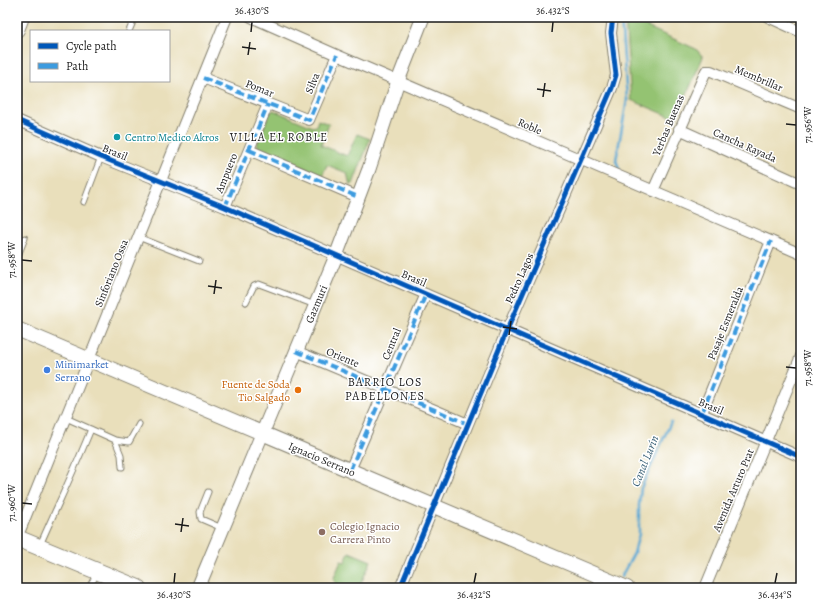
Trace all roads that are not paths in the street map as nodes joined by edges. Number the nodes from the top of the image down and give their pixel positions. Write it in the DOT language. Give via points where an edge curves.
graph roads {
  1 [pos="22,17"];
  2 [pos="135,17"];
  3 [pos="227,17"];
  4 [pos="251,17"];
  5 [pos="423,17"];
  6 [pos="613,17"];
  7 [pos="768,17"];
  8 [pos="17,30"];
  9 [pos="129,30"];
  10 [pos="801,32"];
  11 [pos="337,55"];
  12 [pos="707,70"];
  13 [pos="203,78"];
  14 [pos="398,82"];
  15 [pos="268,104"];
  16 [pos="801,109"];
  17 [pos="17,120"];
  18 [pos="309,120"];
  19 [pos="679,129"];
  20 [pos="249,150"];
  21 [pos="101,157"];
  22 [pos="582,161"];
  23 [pos="161,181"];
  24 [pos="801,184"];
  25 [pos="653,190"];
  26 [pos="358,197"];
  27 [pos="84,202"];
  28 [pos="226,207"];
  29 [pos="25,238"];
  30 [pos="138,238"];
  31 [pos="771,241"];
  32 [pos="801,254"];
  33 [pos="336,256"];
  34 [pos="17,258"];
  35 [pos="199,261"];
  36 [pos="426,294"];
  37 [pos="246,302"];
  38 [pos="315,306"];
  39 [pos="17,329"];
  40 [pos="507,330"];
  41 [pos="296,351"];
  42 [pos="801,356"];
  43 [pos="89,360"];
  44 [pos="385,389"];
  45 [pos="702,413"];
  46 [pos="66,418"];
  47 [pos="139,424"];
  48 [pos="468,424"];
  49 [pos="91,429"];
  50 [pos="262,433"];
  51 [pos="115,440"];
  52 [pos="767,441"];
  53 [pos="801,456"];
  54 [pos="122,467"];
  55 [pos="350,470"];
  56 [pos="208,492"];
  57 [pos="435,506"];
  58 [pos="222,528"];
  59 [pos="17,538"];
  60 [pos="39,547"];
  61 [pos="98,571"];
  62 [pos="600,583"];
  63 [pos="90,588"];
  64 [pos="138,588"];
  65 [pos="198,588"];
  66 [pos="400,588"];
  67 [pos="627,588"];
  68 [pos="704,588"];
  1 -- 8 [label="main road"];
  2 -- 9 [label="lane"];
  3 -- 13 [label="street, Sinforiano Ossa"];
  4 -- 11 [label="street, Roble"];
  5 -- 14 [label="street, Gazmuri"];
  6 -- 22 [label="street, Pedro Lagos" via="611,33 616,74"];
  7 -- 10 [label="street"];
  11 -- 14 [label="street, Roble"];
  11 -- 18 [label="street, Silva"];
  12 -- 16 [label="street, Membrillar"];
  12 -- 19 [label="street, Yerbas Buenas"];
  13 -- 15 [label="street, Pomar"];
  13 -- 23 [label="street, Sinforiano Ossa"];
  14 -- 22 [label="street, Roble"];
  14 -- 26 [label="street, Gazmuri"];
  15 -- 18 [label="street, Pomar"];
  15 -- 20 [label="street, Ampuero"];
  17 -- 21 [label="street, Brasil"];
  19 -- 24 [label="street, Cancha Rayada"];
  19 -- 25 [label="street, Yerbas Buenas"];
  20 -- 26 [label="street"];
  20 -- 28 [label="street, Ampuero"];
  21 -- 23 [label="street, Brasil"];
  21 -- 27 [label="lane"];
  22 -- 25 [label="street, Roble"];
  22 -- 40 [label="street, Pedro Lagos"];
  23 -- 28 [label="street, Brasil"];
  23 -- 30 [label="street, Sinforiano Ossa"];
  25 -- 31 [label="street, Roble"];
  26 -- 33 [label="street, Gazmuri"];
  28 -- 33 [label="street, Brasil"];
  29 -- 34 [label="lane"];
  30 -- 35 [label="lane"];
  30 -- 43 [label="street, Sinforiano Ossa"];
  31 -- 32 [label="street, Roble"];
  31 -- 45 [label="street, Pasaje Esmeralda"];
  33 -- 36 [label="street, Brasil"];
  33 -- 38 [label="street, Gazmuri"];
  36 -- 40 [label="street, Brasil"];
  36 -- 44 [label="street, Central"];
  37 -- 38 [label="lane" via="254,286 259,284"];
  38 -- 41 [label="street, Gazmuri"];
  39 -- 43 [label="main road, Ignacio Serrano"];
  40 -- 45 [label="street, Brasil"];
  40 -- 48 [label="street, Pedro Lagos"];
  41 -- 44 [label="street, Oriente"];
  41 -- 50 [label="street, Gazmuri"];
  42 -- 52 [label="street, Avenida Arturo Prat"];
  43 -- 46 [label="street, Sinforiano Ossa"];
  43 -- 50 [label="main road, Ignacio Serrano"];
  44 -- 48 [label="street, Oriente"];
  44 -- 55 [label="street, Central"];
  45 -- 52 [label="street, Brasil"];
  46 -- 49 [label="lane"];
  46 -- 59 [label="street, Sinforiano Ossa"];
  47 -- 51 [label="lane" via="129,442"];
  48 -- 57 [label="street, Pedro Lagos"];
  49 -- 51 [label="lane"];
  49 -- 60 [label="lane"];
  50 -- 55 [label="main road, Ignacio Serrano"];
  50 -- 58 [label="street, Gazmuri"];
  51 -- 54 [label="lane" via="121,455"];
  52 -- 53 [label="street, Brasil"];
  52 -- 68 [label="street, Avenida Arturo Prat"];
  55 -- 57 [label="main road, Ignacio Serrano"];
  56 -- 58 [label="lane" via="200,512 201,519"];
  57 -- 62 [label="main road, Ignacio Serrano"];
  57 -- 66 [label="street, Pedro Lagos"];
  58 -- 65 [label="street, Gazmuri"];
  59 -- 60 [label="main road"];
  60 -- 61 [label="main road"];
  61 -- 63 [label="lane"];
  61 -- 64 [label="main road"];
  62 -- 67 [label="main road, Ignacio Serrano"];
}
